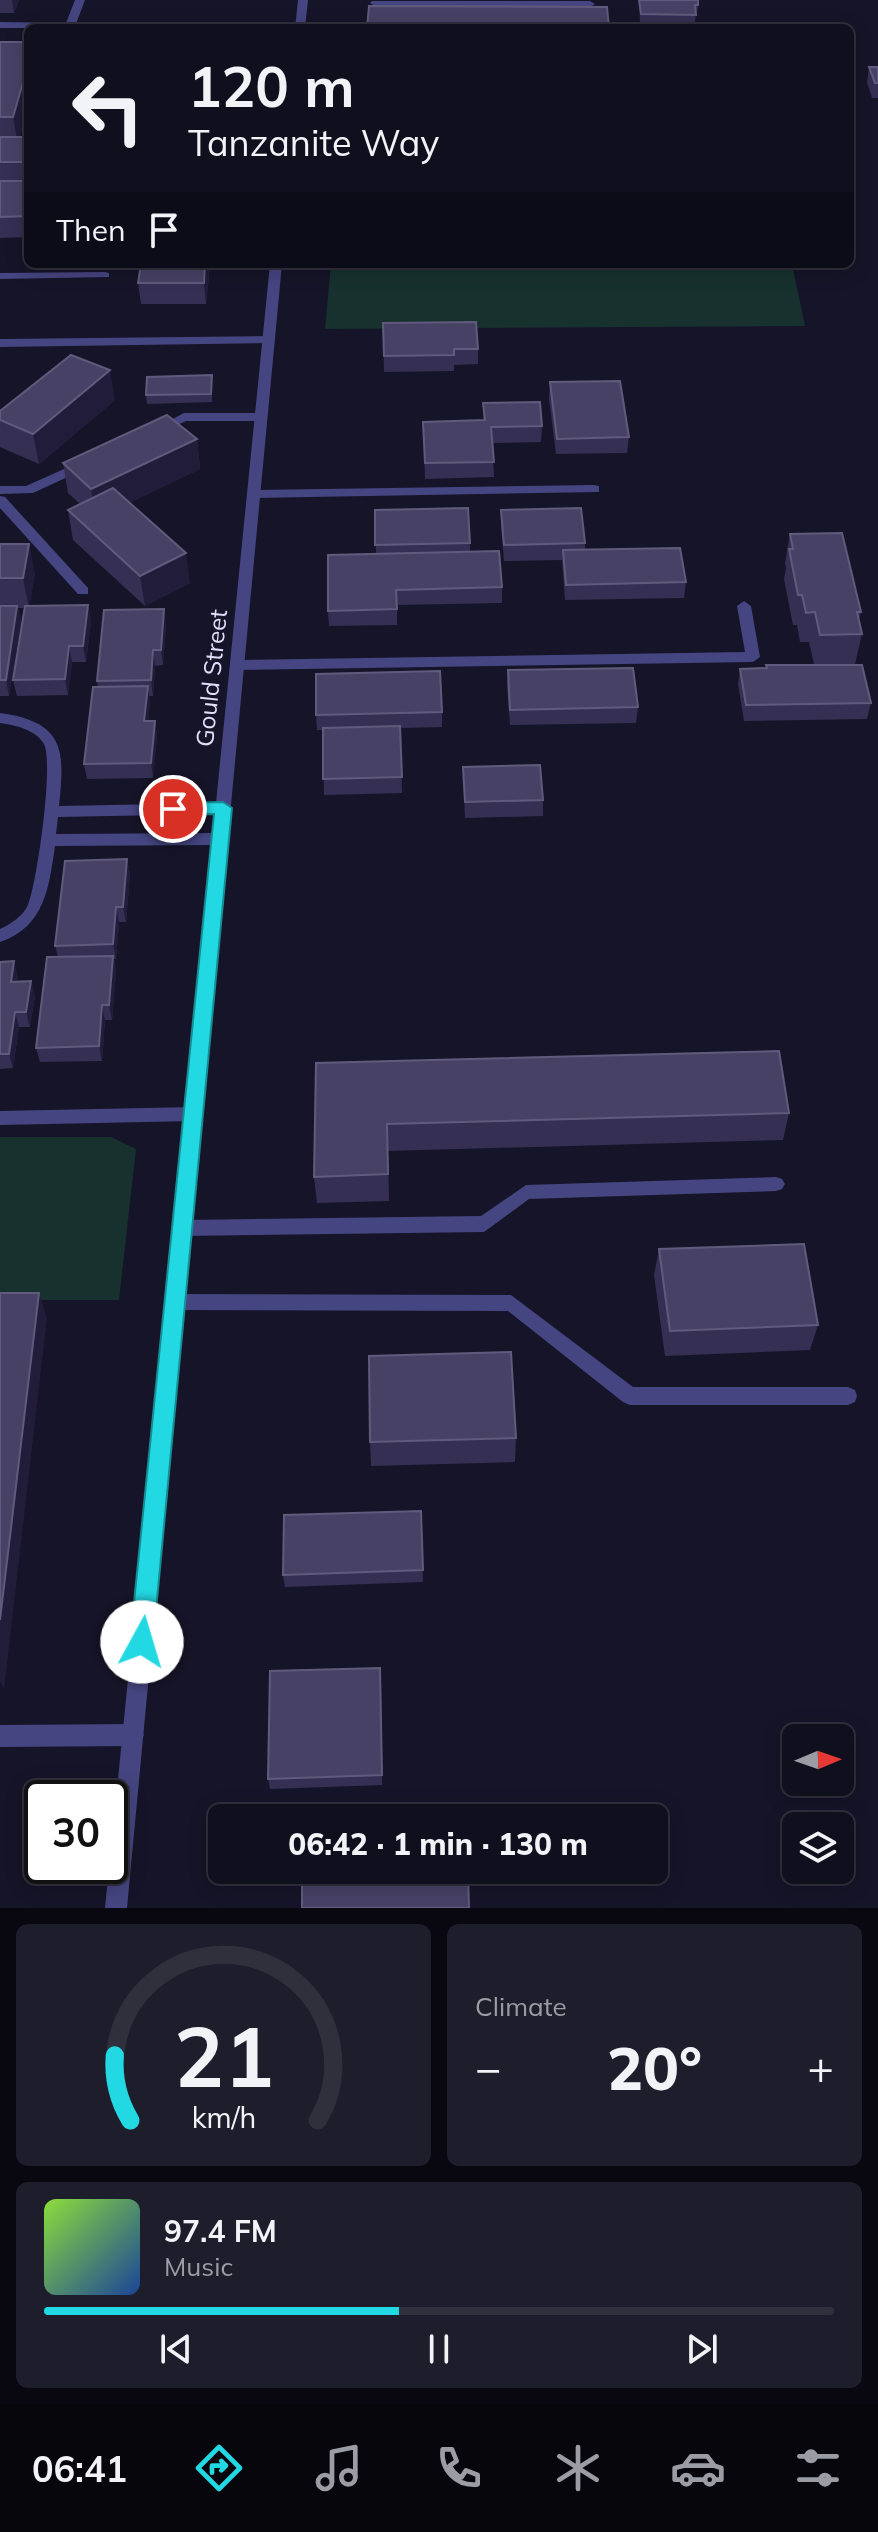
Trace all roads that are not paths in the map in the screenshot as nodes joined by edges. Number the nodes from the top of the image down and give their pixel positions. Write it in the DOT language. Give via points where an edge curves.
graph roads {
  1 [pos="80,0"];
  2 [pos="303,0"];
  3 [pos="490,2"];
  4 [pos="375,3"];
  5 [pos="590,4"];
  6 [pos="71,24"];
  7 [pos="300,24"];
  8 [pos="0,25"];
  9 [pos="24,25"];
  10 [pos="276,268"];
  11 [pos="105,275"];
  12 [pos="0,276"];
  13 [pos="269,340"];
  14 [pos="0,343"];
  15 [pos="261,417"];
  16 [pos="142,437"];
  17 [pos="99,457"];
  18 [pos="594,489"];
  19 [pos="0,490"];
  20 [pos="254,494"];
  21 [pos="0,500"];
  22 [pos="83,591"];
  23 [pos="744,606"];
  24 [pos="238,665"];
  25 [pos="0,718"];
  26 [pos="223,808"];
  27 [pos="50,812"];
  28 [pos="220,839"];
  29 [pos="47,840"];
  30 [pos="0,936"];
  31 [pos="194,1114"];
  32 [pos="0,1118"];
  33 [pos="776,1184"];
  34 [pos="182,1228"];
  35 [pos="175,1302"];
  36 [pos="848,1396"];
  37 [pos="133,1735"];
  38 [pos="0,1736"];
  39 [pos="116,1908"];
  1 -- 6 [label="street"];
  2 -- 7 [label="street"];
  3 -- 4 [label="street"];
  3 -- 5 [label="street"];
  8 -- 9 [label="street"];
  10 -- 13 [label="street, Gould Street"];
  11 -- 12 [label="street"];
  13 -- 14 [label="street"];
  13 -- 15 [label="street, Gould Street"];
  15 -- 16 [label="street" via="184,417"];
  15 -- 20 [label="street, Gould Street"];
  17 -- 19 [label="street" via="28,490"];
  18 -- 20 [label="street"];
  20 -- 24 [label="street, Gould Street"];
  21 -- 22 [label="street"];
  23 -- 24 [label="street" via="753,657"];
  24 -- 26 [label="street, Gould Street"];
  25 -- 27 [label="street" via="39,731 54,751"];
  26 -- 27 [label="street"];
  26 -- 28 [label="street, Gould Street"];
  27 -- 29 [label="street"];
  28 -- 29 [label="street"];
  28 -- 31 [label="street, Gould Street"];
  29 -- 30 [label="street" via="37,903 17,928"];
  31 -- 32 [label="street"];
  31 -- 34 [label="street, Gould Street"];
  33 -- 34 [label="street" via="526,1192 484,1224"];
  34 -- 35 [label="street, Gould Street"];
  35 -- 36 [label="street" via="511,1303 630,1396"];
  35 -- 37 [label="street, Gould Street"];
  37 -- 38 [label="street"];
  37 -- 39 [label="street, Gould Street"];
}
